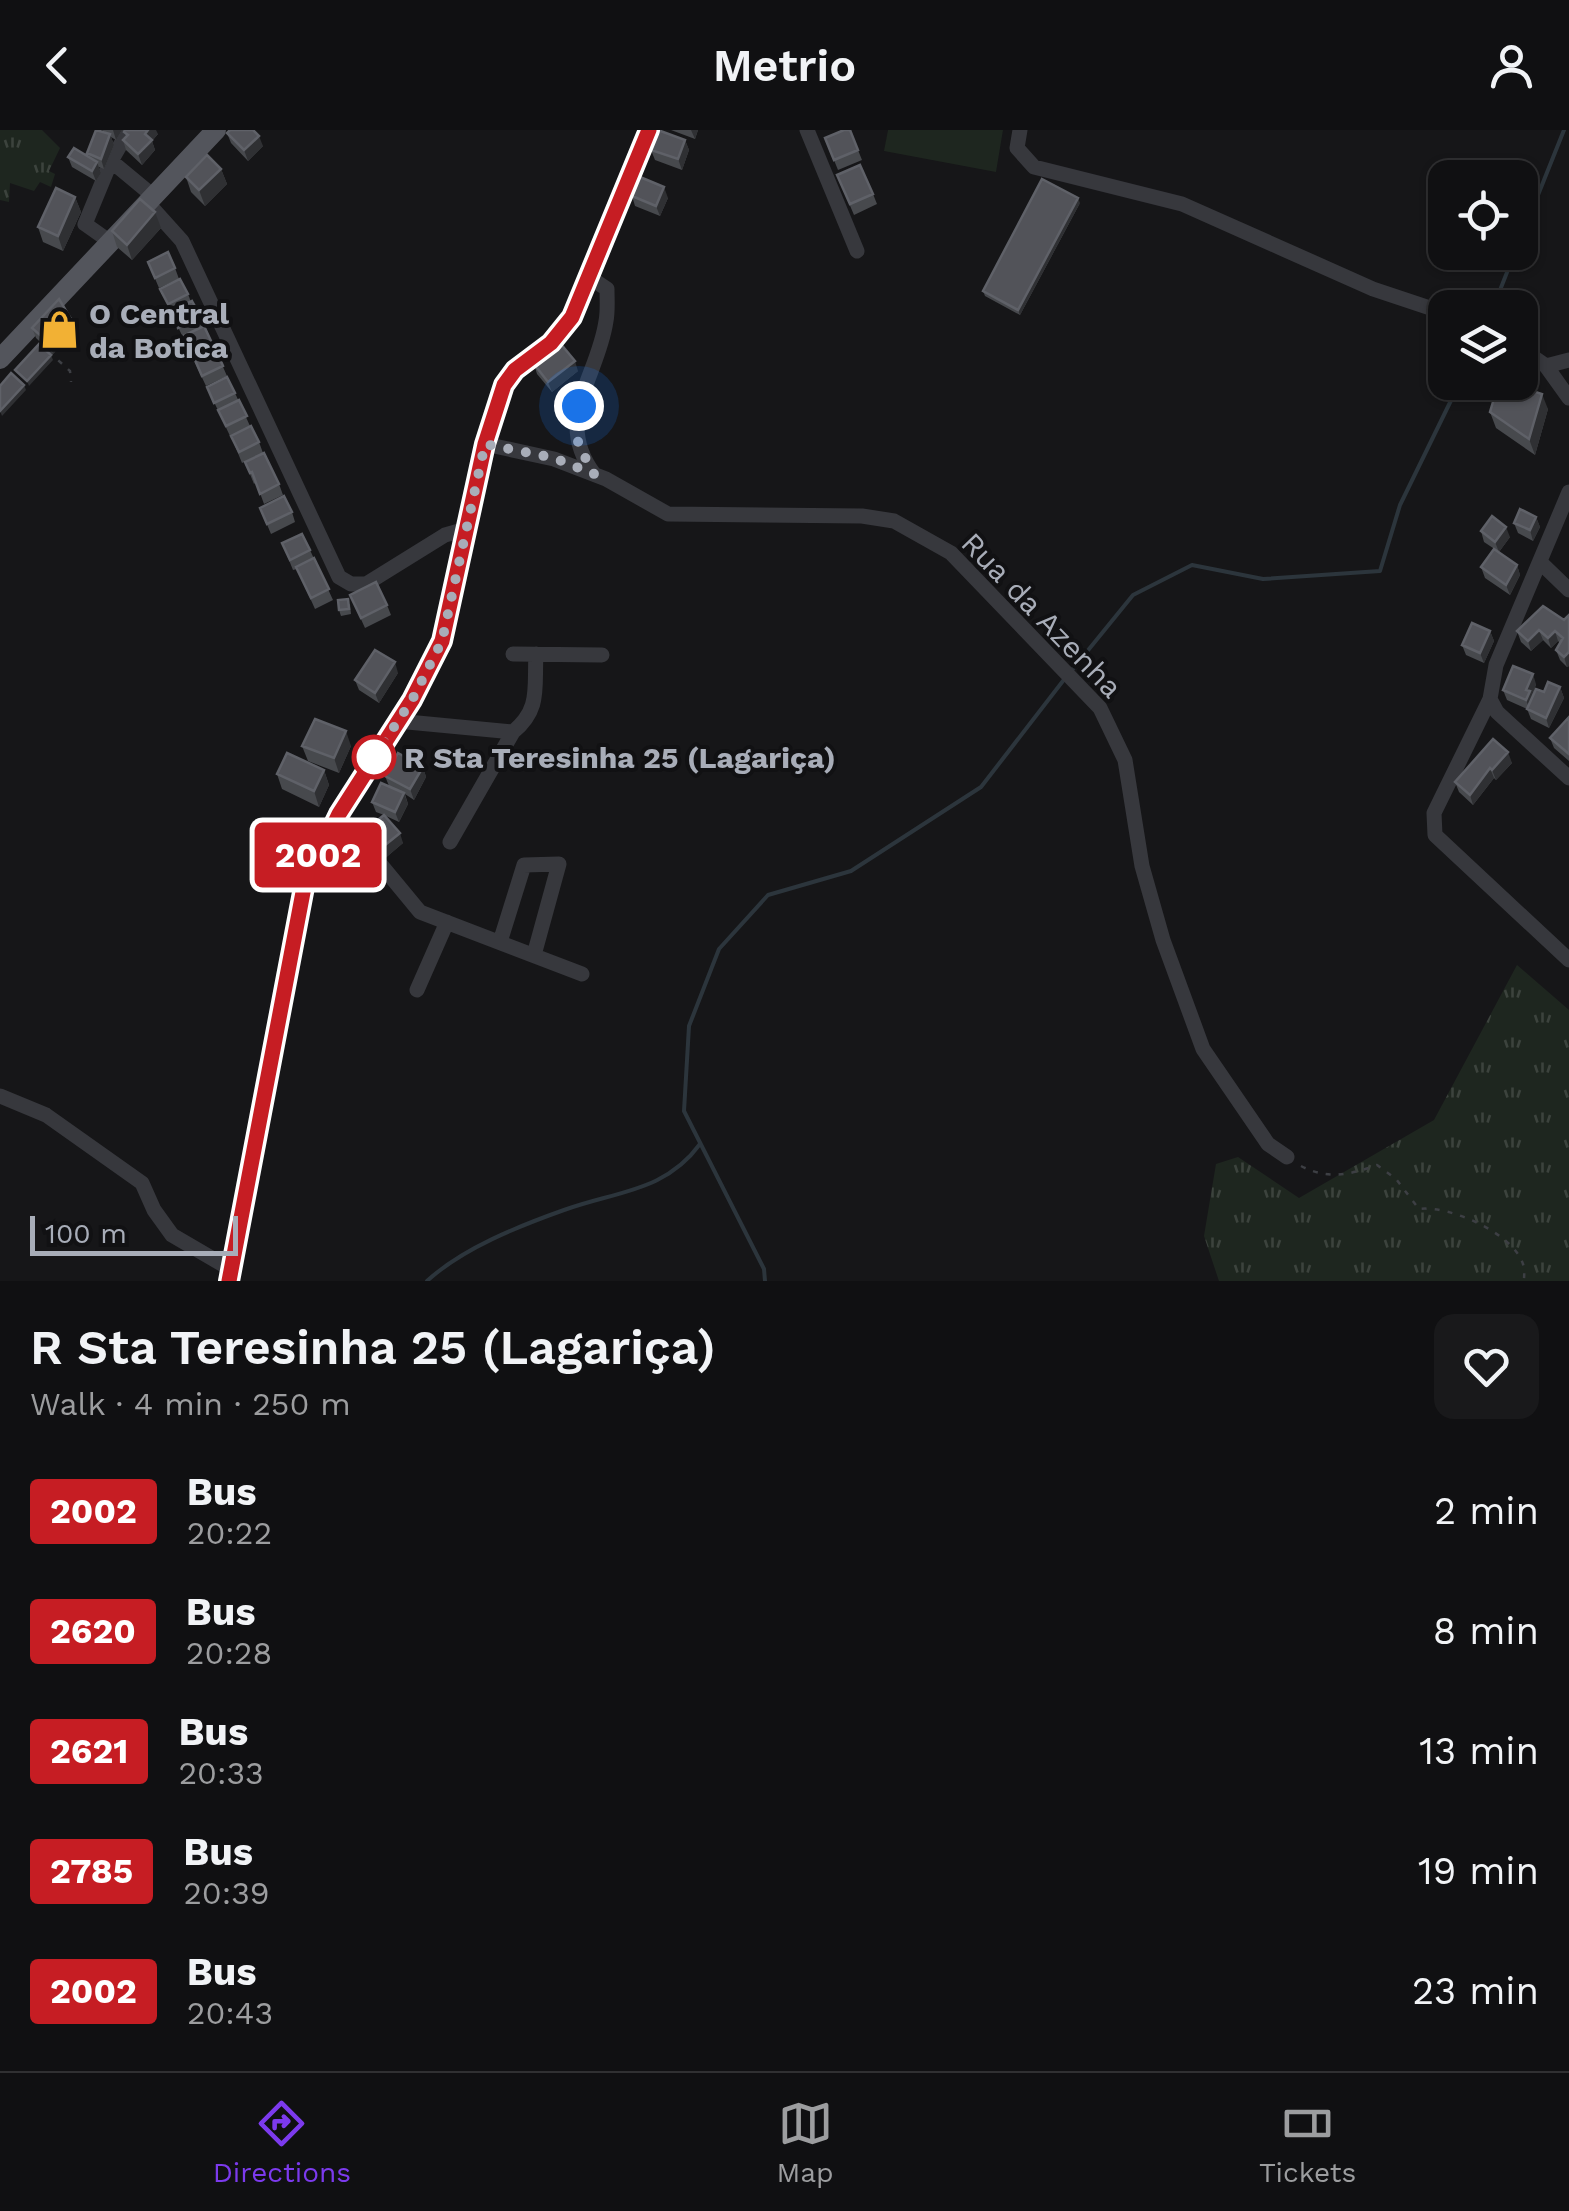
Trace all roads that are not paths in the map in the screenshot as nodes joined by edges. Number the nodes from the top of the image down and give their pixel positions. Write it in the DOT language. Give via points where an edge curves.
graph roads {
  1 [pos="129,130"];
  2 [pos="216,130"];
  3 [pos="649,130"];
  4 [pos="807,130"];
  5 [pos="1020,130"];
  6 [pos="111,161"];
  7 [pos="149,198"];
  8 [pos="109,241"];
  9 [pos="857,251"];
  10 [pos="589,277"];
  11 [pos="1428,307"];
  12 [pos="0,359"];
  13 [pos="1538,360"];
  14 [pos="1569,360"];
  15 [pos="1546,366"];
  16 [pos="1569,398"];
  17 [pos="485,444"];
  18 [pos="594,474"];
  19 [pos="1569,492"];
  20 [pos="466,529"];
  21 [pos="1540,562"];
  22 [pos="1569,590"];
  23 [pos="513,654"];
  24 [pos="536,654"];
  25 [pos="602,654"];
  26 [pos="1490,699"];
  27 [pos="397,720"];
  28 [pos="513,732"];
  29 [pos="1569,778"];
  30 [pos="339,814"];
  31 [pos="450,842"];
  32 [pos="447,922"];
  33 [pos="500,942"];
  34 [pos="534,955"];
  35 [pos="1569,960"];
  36 [pos="582,974"];
  37 [pos="416,990"];
  38 [pos="0,1096"];
  39 [pos="1287,1157"];
  40 [pos="231,1276"];
  1 -- 6 [label="street"];
  2 -- 7 [label="main road"];
  3 -- 10 [label="main road"];
  4 -- 9 [label="street"];
  5 -- 11 [label="street" via="1016,148 1034,167 1182,204"];
  6 -- 7 [label="street"];
  6 -- 8 [label="street" via="85,224"];
  7 -- 8 [label="main road"];
  7 -- 20 [label="street" via="182,241 339,576 366,584"];
  8 -- 12 [label="main road"];
  10 -- 17 [label="main road" via="562,331 504,385"];
  10 -- 18 [label="street" via="607,289 606,323 576,427"];
  13 -- 15 [label="street"];
  14 -- 15 [label="street"];
  15 -- 16 [label="street"];
  17 -- 18 [label="street, Rua da Azenha"];
  17 -- 20 [label="main road"];
  18 -- 39 [label="street, Rua da Azenha" via="668,514 894,521 951,553 1100,708 1125,760 1142,866 1203,1049 1268,1144"];
  19 -- 21 [label="street"];
  20 -- 27 [label="main road" via="442,641"];
  21 -- 22 [label="street"];
  21 -- 26 [label="street" via="1496,665"];
  23 -- 24 [label="street"];
  24 -- 25 [label="street"];
  24 -- 28 [label="street" via="533,710"];
  26 -- 29 [label="street"];
  26 -- 35 [label="street" via="1434,813 1435,834"];
  27 -- 28 [label="street"];
  27 -- 30 [label="main road"];
  28 -- 31 [label="street"];
  30 -- 32 [label="street" via="420,912"];
  30 -- 40 [label="main road" via="304,887"];
  32 -- 33 [label="street"];
  32 -- 37 [label="street"];
  33 -- 34 [label="street"];
  33 -- 34 [label="street" via="524,865 559,864"];
  34 -- 36 [label="street"];
  38 -- 40 [label="street" via="46,1114 142,1183 172,1235"];
}
